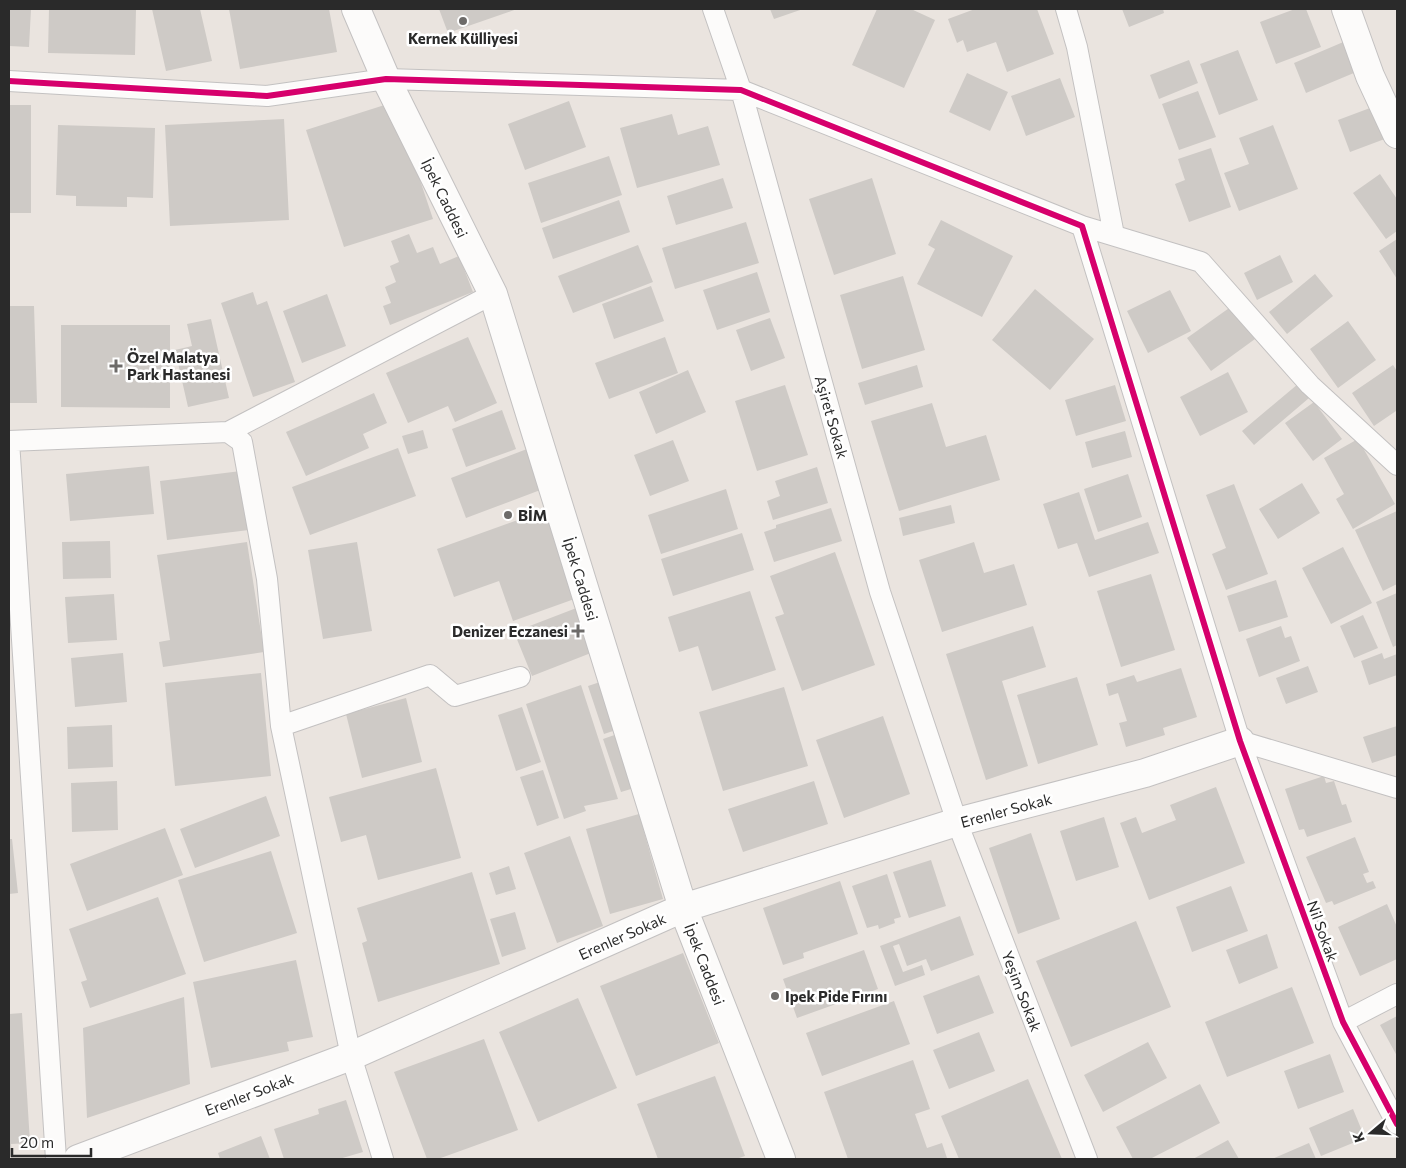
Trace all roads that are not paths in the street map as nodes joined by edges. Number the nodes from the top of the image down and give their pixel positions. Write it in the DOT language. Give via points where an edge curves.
graph roads {
  1 [pos="356,9"];
  2 [pos="713,9"];
  3 [pos="1066,9"];
  4 [pos="1346,9"];
  5 [pos="386,79"];
  6 [pos="9,81"];
  7 [pos="741,90"];
  8 [pos="1397,134"];
  9 [pos="1082,226"];
  10 [pos="1114,235"];
  11 [pos="493,294"];
  12 [pos="228,432"];
  13 [pos="9,441"];
  14 [pos="1397,465"];
  15 [pos="520,677"];
  16 [pos="281,726"];
  17 [pos="1240,741"];
  18 [pos="1397,788"];
  19 [pos="957,822"];
  20 [pos="683,908"];
  21 [pos="1397,994"];
  22 [pos="1343,1022"];
  23 [pos="351,1056"];
  24 [pos="1397,1124"];
  25 [pos="56,1159"];
  26 [pos="78,1159"];
  27 [pos="383,1159"];
  28 [pos="780,1159"];
  29 [pos="1087,1159"];
  1 -- 5 [label="street, İpek Caddesi"];
  2 -- 7 [label="street, Aşiret Sokak"];
  3 -- 10 [label="street" via="1077,47"];
  4 -- 8 [label="street" via="1370,76"];
  5 -- 6 [label="street" via="267,96"];
  5 -- 7 [label="street"];
  5 -- 11 [label="street, İpek Caddesi"];
  7 -- 9 [label="street"];
  7 -- 19 [label="street, Aşiret Sokak" via="880,592"];
  9 -- 10 [label="street"];
  9 -- 17 [label="street, Nil Sokak"];
  10 -- 14 [label="street" via="1201,262 1310,384"];
  11 -- 12 [label="street"];
  11 -- 20 [label="street, İpek Caddesi"];
  12 -- 13 [label="street"];
  12 -- 16 [label="street" via="242,442 262,550"];
  13 -- 25 [label="street"];
  15 -- 16 [label="street" via="454,696 430,675"];
  16 -- 23 [label="street"];
  17 -- 18 [label="street"];
  17 -- 19 [label="street, Erenler Sokak" via="1145,773"];
  17 -- 22 [label="street, Nil Sokak"];
  19 -- 20 [label="street, Erenler Sokak"];
  19 -- 29 [label="street, Yeşim Sokak"];
  20 -- 23 [label="street, Erenler Sokak"];
  20 -- 28 [label="street, İpek Caddesi"];
  21 -- 22 [label="street"];
  22 -- 24 [label="street, Nil Sokak"];
  23 -- 26 [label="street, Erenler Sokak"];
  23 -- 27 [label="street"];
}
